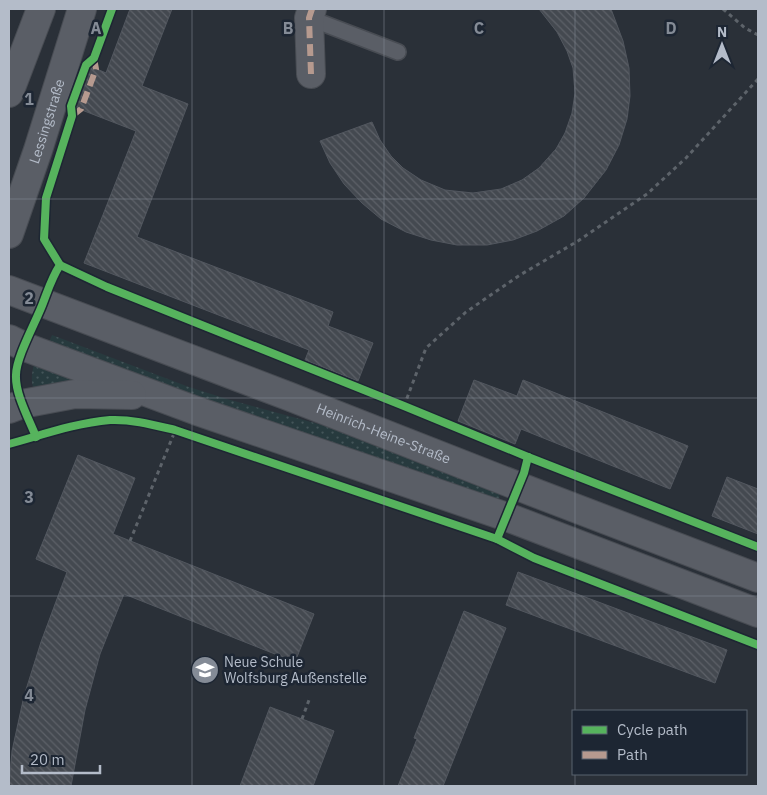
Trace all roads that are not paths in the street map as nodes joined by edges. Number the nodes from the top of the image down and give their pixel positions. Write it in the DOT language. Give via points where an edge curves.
graph roads {
  1 [pos="41,9"];
  2 [pos="82,9"];
  3 [pos="311,13"];
  4 [pos="398,52"];
  5 [pos="311,74"];
  6 [pos="9,93"];
  7 [pos="9,234"];
  8 [pos="9,290"];
  9 [pos="9,339"];
  10 [pos="156,397"];
  11 [pos="9,409"];
  12 [pos="758,578"];
  13 [pos="758,613"];
  1 -- 6 [label="street"];
  2 -- 7 [label="street, Lessingstraße"];
  3 -- 4 [label="lane"];
  3 -- 5 [label="street"];
  8 -- 12 [label="street, Heinrich-Heine-Straße"];
  9 -- 10 [label="street"];
  10 -- 11 [label="street" via="75,394"];
  10 -- 13 [label="street" via="507,517"];
}
